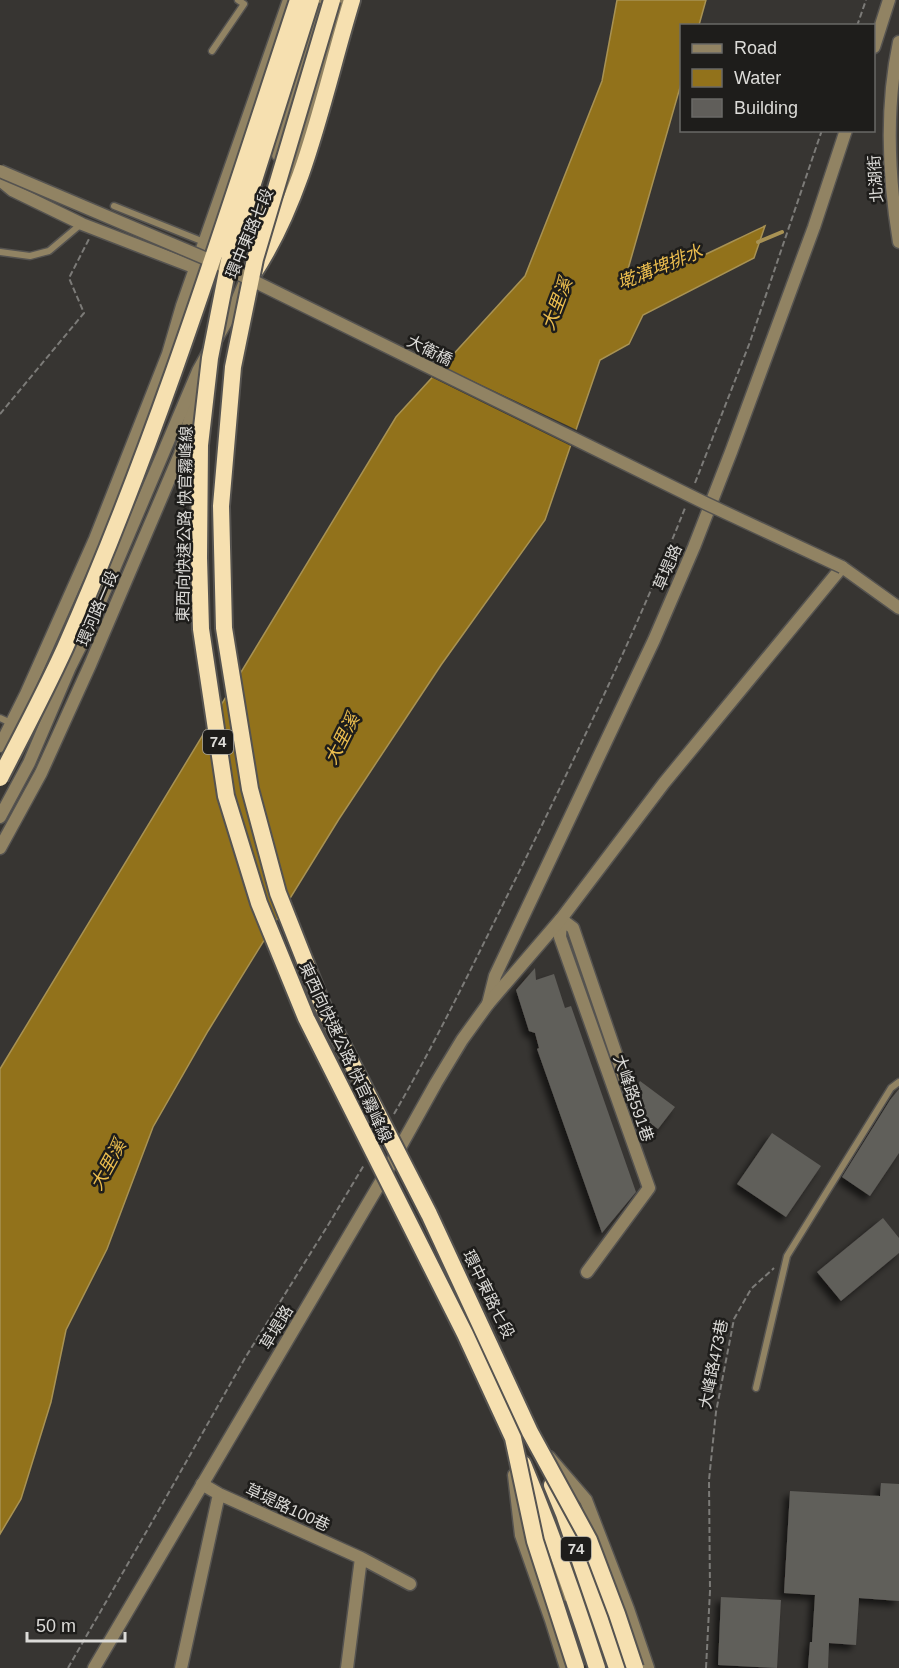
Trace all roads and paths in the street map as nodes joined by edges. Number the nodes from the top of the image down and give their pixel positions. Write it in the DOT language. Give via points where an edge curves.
graph roads {
  1 [pos="238,0"];
  2 [pos="289,0"];
  3 [pos="298,0"];
  4 [pos="311,0"];
  5 [pos="319,0"];
  6 [pos="333,0"];
  7 [pos="342,0"];
  8 [pos="352,0"];
  9 [pos="866,0"];
  10 [pos="889,0"];
  11 [pos="858,24"];
  12 [pos="875,41"];
  13 [pos="899,42"];
  14 [pos="212,51"];
  15 [pos="821,132"];
  16 [pos="845,132"];
  17 [pos="0,171"];
  18 [pos="0,180"];
  19 [pos="114,206"];
  20 [pos="82,224"];
  21 [pos="95,229"];
  22 [pos="204,242"];
  23 [pos="899,242"];
  24 [pos="0,252"];
  25 [pos="196,267"];
  26 [pos="241,293"];
  27 [pos="198,371"];
  28 [pos="0,414"];
  29 [pos="692,491"];
  30 [pos="688,501"];
  31 [pos="842,567"];
  32 [pos="899,608"];
  33 [pos="6,721"];
  34 [pos="0,746"];
  35 [pos="0,778"];
  36 [pos="0,817"];
  37 [pos="0,848"];
  38 [pos="561,919"];
  39 [pos="488,1004"];
  40 [pos="899,1082"];
  41 [pos="627,1086"];
  42 [pos="391,1119"];
  43 [pos="399,1149"];
  44 [pos="367,1160"];
  45 [pos="383,1178"];
  46 [pos="787,1256"];
  47 [pos="587,1272"];
  48 [pos="756,1388"];
  49 [pos="530,1432"];
  50 [pos="513,1438"];
  51 [pos="547,1454"];
  52 [pos="513,1465"];
  53 [pos="202,1484"];
  54 [pos="219,1494"];
  55 [pos="361,1558"];
  56 [pos="410,1584"];
  57 [pos="68,1668"];
  58 [pos="94,1668"];
  59 [pos="182,1668"];
  60 [pos="347,1668"];
  61 [pos="566,1668"];
  62 [pos="576,1668"];
  63 [pos="589,1668"];
  64 [pos="597,1668"];
  65 [pos="617,1668"];
  66 [pos="624,1668"];
  67 [pos="635,1668"];
  68 [pos="648,1668"];
  69 [pos="706,1668"];
  1 -- 14 [label="lane" via="244,4"];
  2 -- 22 [label="street"];
  3 -- 35 [label="highway, bridge" via="189,331 108,545 64,650"];
  4 -- 50 [label="highway, 東西向快速公路 快官霧峰線 / 74, bridge" via="230,256 210,358 200,445 201,629 226,796 259,903 306,1018"];
  5 -- 26 [label="street, 環中東路七段"];
  6 -- 49 [label="highway, 東西向快速公路 快官霧峰線 / 74, bridge" via="255,259 233,367 221,506 224,628 250,789 278,893 323,1008 429,1214"];
  7 -- 26 [label="street, 環中東路七段" via="286,187"];
  8 -- 26 [label="highway, bridge" via="295,191 267,253"];
  9 -- 11 [label="path"];
  10 -- 12 [label="street"];
  13 -- 23 [label="street, 北湖街" via="889,131"];
  15 -- 29 [label="path" via="750,342"];
  16 -- 39 [label="street, 草堤路" via="814,227 694,547 495,976"];
  17 -- 31 [label="street, 大衛橋, bridge" via="221,265"];
  18 -- 20 [label="street" via="12,190"];
  19 -- 22 [label="lane"];
  20 -- 21 [label="street"];
  20 -- 24 [label="lane" via="49,251 30,256"];
  21 -- 25 [label="street"];
  21 -- 28 [label="path" via="69,278 84,313"];
  22 -- 25 [label="street"];
  25 -- 33 [label="street, 環河路一段" via="168,354 95,539"];
  26 -- 27 [label="street, 環河路一段"];
  27 -- 36 [label="street, 環河路一段" via="29,764"];
  27 -- 37 [label="street, 環河路一段" via="180,454 81,687 41,774"];
  30 -- 42 [label="path" via="561,786 442,1027"];
  31 -- 32 [label="street, 大衛橋"];
  31 -- 38 [label="street, 草堤路" via="664,783"];
  33 -- 34 [label="street, 環河路一段"];
  38 -- 39 [label="street, 草堤路"];
  38 -- 41 [label="street" via="573,928"];
  38 -- 47 [label="street, 大峰路591巷" via="560,937 648,1188"];
  39 -- 43 [label="street, 草堤路" via="462,1040"];
  40 -- 46 [label="lane" via="891,1088"];
  43 -- 45 [label="street, 草堤路"];
  43 -- 51 [label="street, 環中東路七段"];
  44 -- 57 [label="path" via="245,1358"];
  45 -- 52 [label="street" via="461,1335 508,1440"];
  45 -- 53 [label="street, 草堤路"];
  46 -- 48 [label="lane"];
  46 -- 69 [label="path, 大峰路473巷" via="751,1290 734,1319 716,1412 709,1480"];
  49 -- 65 [label="highway, 東西向快速公路 快官霧峰線 / 74, bridge" via="564,1514"];
  49 -- 67 [label="highway, bridge" via="589,1540"];
  50 -- 62 [label="highway, bridge" via="535,1541"];
  50 -- 64 [label="highway, 東西向快速公路 快官霧峰線 / 74, bridge" via="579,1609"];
  51 -- 66 [label="street, 環中東路七段"];
  51 -- 68 [label="street, 環中東路七段" via="586,1500"];
  52 -- 61 [label="street" via="521,1535"];
  52 -- 63 [label="street" via="571,1611"];
  53 -- 54 [label="street, 草堤路100巷"];
  53 -- 58 [label="street, 草堤路"];
  54 -- 55 [label="street, 草堤路100巷"];
  54 -- 59 [label="street"];
  55 -- 56 [label="street, 草堤路100巷"];
  55 -- 60 [label="street"];
}
